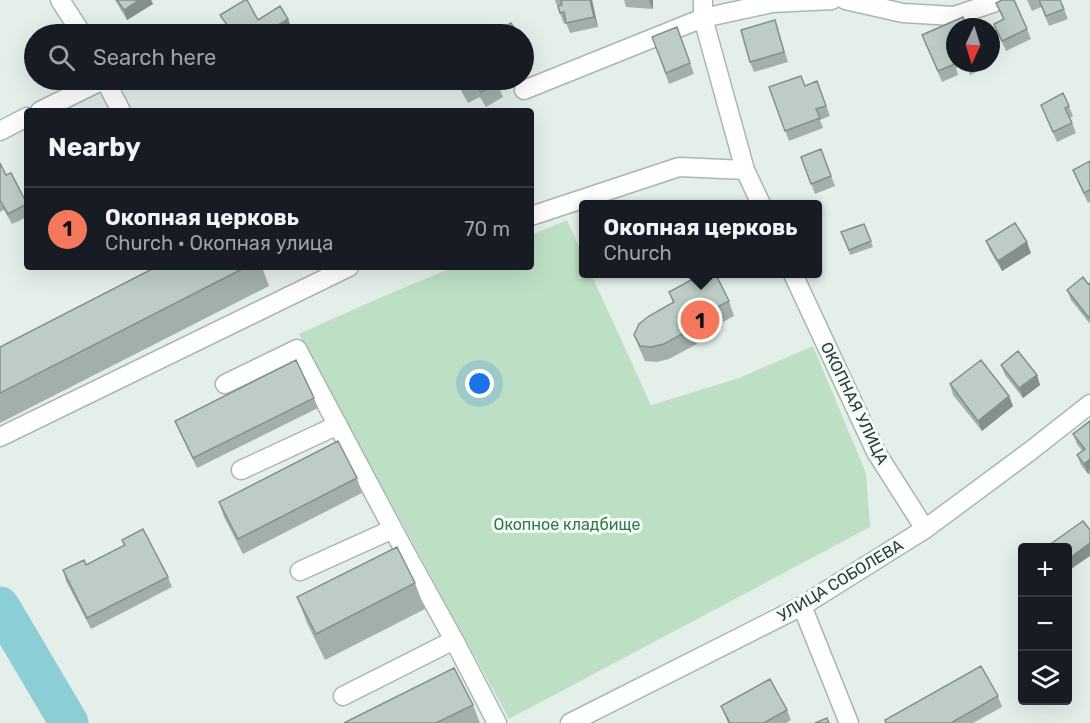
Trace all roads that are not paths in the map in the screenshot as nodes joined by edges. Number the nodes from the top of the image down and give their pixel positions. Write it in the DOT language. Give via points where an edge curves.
graph roads {
  1 [pos="60,0"];
  2 [pos="832,0"];
  3 [pos="845,0"];
  4 [pos="998,0"];
  5 [pos="703,9"];
  6 [pos="76,24"];
  7 [pos="534,85"];
  8 [pos="83,90"];
  9 [pos="109,90"];
  10 [pos="46,108"];
  11 [pos="119,108"];
  12 [pos="24,119"];
  13 [pos="0,131"];
  14 [pos="745,170"];
  15 [pos="579,200"];
  16 [pos="580,200"];
  17 [pos="759,200"];
  18 [pos="534,215"];
  19 [pos="343,270"];
  20 [pos="795,278"];
  21 [pos="225,384"];
  22 [pos="1090,404"];
  23 [pos="338,425"];
  24 [pos="0,437"];
  25 [pos="241,470"];
  26 [pos="393,529"];
  27 [pos="925,529"];
  28 [pos="300,571"];
  29 [pos="802,606"];
  30 [pos="454,640"];
  31 [pos="343,696"];
  32 [pos="497,723"];
  33 [pos="570,723"];
  34 [pos="849,723"];
  1 -- 6 [label="street"];
  2 -- 5 [label="street"];
  3 -- 4 [label="street" via="903,13 954,15"];
  5 -- 7 [label="street"];
  5 -- 14 [label="street"];
  8 -- 10 [label="street"];
  9 -- 11 [label="street"];
  12 -- 13 [label="street"];
  14 -- 16 [label="street" via="679,168"];
  14 -- 17 [label="street"];
  15 -- 18 [label="street"];
  19 -- 24 [label="street"];
  20 -- 27 [label="street, ОКОПНАЯ УЛИЦА" via="876,452"];
  21 -- 23 [label="street" via="297,349"];
  22 -- 27 [label="street, УЛИЦА СОБОЛЕВА"];
  23 -- 25 [label="street"];
  23 -- 26 [label="street"];
  26 -- 28 [label="street"];
  26 -- 30 [label="street"];
  27 -- 29 [label="street, УЛИЦА СОБОЛЕВА"];
  29 -- 33 [label="street, УЛИЦА СОБОЛЕВА"];
  29 -- 34 [label="street"];
  30 -- 31 [label="street"];
  30 -- 32 [label="street"];
}
